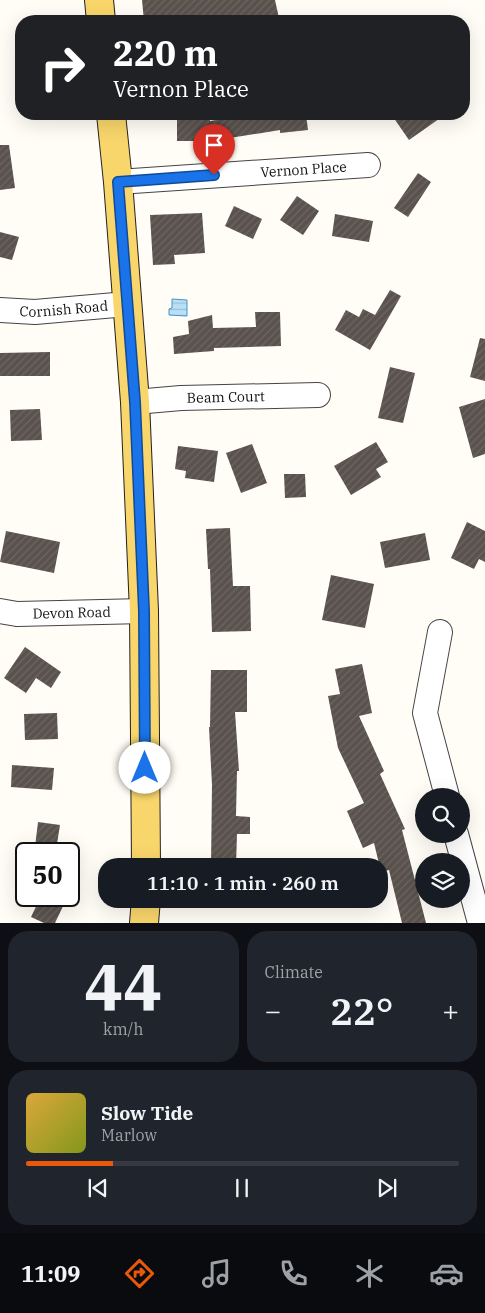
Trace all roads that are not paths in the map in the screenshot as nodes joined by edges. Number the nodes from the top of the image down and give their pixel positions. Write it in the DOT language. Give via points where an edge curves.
graph roads {
  1 [pos="99,0"];
  2 [pos="100,15"];
  3 [pos="112,120"];
  4 [pos="368,165"];
  5 [pos="118,182"];
  6 [pos="127,304"];
  7 [pos="0,310"];
  8 [pos="318,395"];
  9 [pos="135,402"];
  10 [pos="0,611"];
  11 [pos="144,611"];
  12 [pos="440,632"];
  13 [pos="445,788"];
  14 [pos="458,843"];
  15 [pos="146,858"];
  16 [pos="145,908"];
  17 [pos="144,923"];
  18 [pos="480,923"];
  1 -- 2 [label="main road"];
  3 -- 5 [label="main road"];
  4 -- 5 [label="street, Vernon Place"];
  5 -- 6 [label="main road"];
  6 -- 7 [label="street, Cornish Road" via="35,312"];
  6 -- 9 [label="main road"];
  8 -- 9 [label="street, Beam Court"];
  9 -- 11 [label="main road"];
  10 -- 11 [label="street, Devon Road" via="18,614"];
  11 -- 15 [label="main road"];
  12 -- 13 [label="street" via="425,713"];
  14 -- 18 [label="street"];
  16 -- 17 [label="main road"];
}
